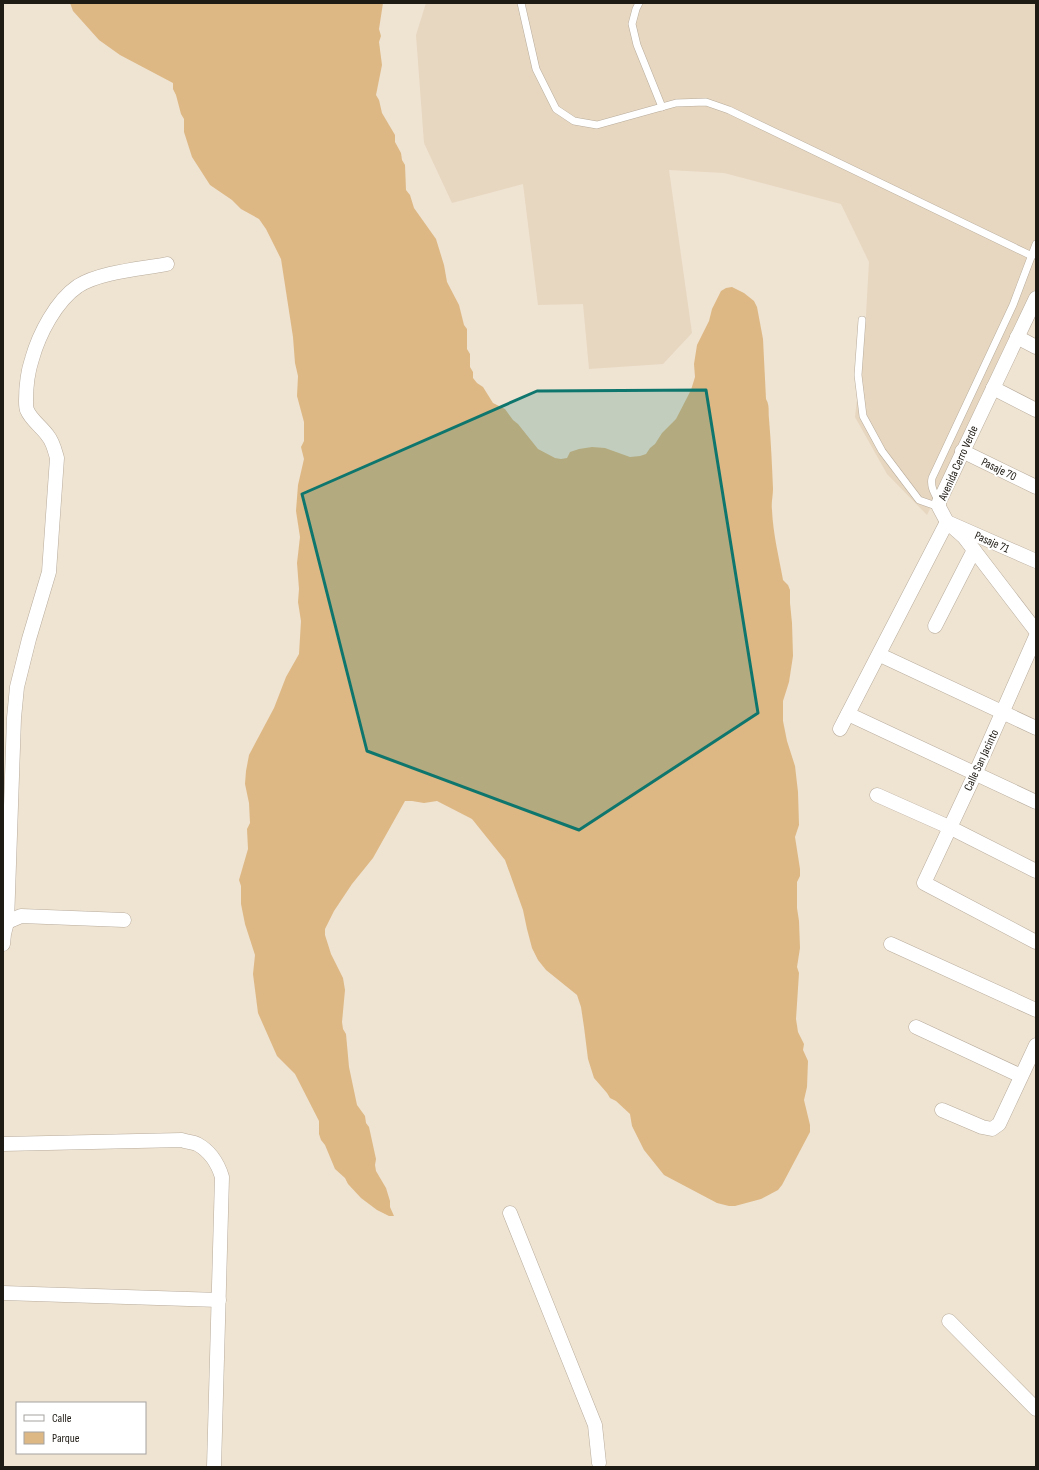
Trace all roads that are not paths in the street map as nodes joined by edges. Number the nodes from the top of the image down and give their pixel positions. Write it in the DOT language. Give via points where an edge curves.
graph roads {
  1 [pos="522,3"];
  2 [pos="639,3"];
  3 [pos="662,107"];
  4 [pos="1036,244"];
  5 [pos="1032,256"];
  6 [pos="166,264"];
  7 [pos="1036,298"];
  8 [pos="862,320"];
  9 [pos="1017,337"];
  10 [pos="1036,346"];
  11 [pos="993,388"];
  12 [pos="1036,410"];
  13 [pos="962,451"];
  14 [pos="1036,487"];
  15 [pos="939,505"];
  16 [pos="948,522"];
  17 [pos="974,550"];
  18 [pos="1036,561"];
  19 [pos="935,626"];
  20 [pos="1036,631"];
  21 [pos="1036,636"];
  22 [pos="880,655"];
  23 [pos="1002,712"];
  24 [pos="848,714"];
  25 [pos="1036,728"];
  26 [pos="840,729"];
  27 [pos="976,772"];
  28 [pos="877,794"];
  29 [pos="1036,802"];
  30 [pos="949,826"];
  31 [pos="1036,871"];
  32 [pos="124,920"];
  33 [pos="7,922"];
  34 [pos="1036,942"];
  35 [pos="3,944"];
  36 [pos="891,944"];
  37 [pos="1036,1010"];
  38 [pos="916,1027"];
  39 [pos="1036,1045"];
  40 [pos="1021,1076"];
  41 [pos="942,1110"];
  42 [pos="3,1144"];
  43 [pos="510,1213"];
  44 [pos="3,1292"];
  45 [pos="219,1300"];
  46 [pos="949,1321"];
  47 [pos="1036,1409"];
  48 [pos="598,1466"];
  49 [pos="214,1467"];
  1 -- 3 [label="lane" via="536,69 556,109 574,121 597,125"];
  2 -- 3 [label="lane" via="632,24 637,45"];
  3 -- 5 [label="lane" via="676,103 706,102 728,110"];
  4 -- 5 [label="lane"];
  5 -- 15 [label="lane" via="1013,305 932,478 932,488"];
  6 -- 33 [label="street" via="104,275 79,286 63,300 44,328 28,374 27,410 49,436 57,458 49,572 29,639 14,710"];
  7 -- 9 [label="street, Avenida Cerro Verde"];
  8 -- 15 [label="lane" via="858,375 863,416 882,451 919,500"];
  9 -- 10 [label="street"];
  9 -- 11 [label="street, Avenida Cerro Verde"];
  11 -- 12 [label="street"];
  11 -- 13 [label="street, Avenida Cerro Verde"];
  13 -- 14 [label="street, Pasaje 70"];
  13 -- 15 [label="street, Avenida Cerro Verde"];
  15 -- 16 [label="street, Avenida Cerro Verde"];
  16 -- 17 [label="street, Avenida Cerro Verde"];
  16 -- 18 [label="street, Pasaje 71"];
  16 -- 22 [label="street"];
  17 -- 19 [label="street"];
  17 -- 20 [label="street, Avenida Cerro Verde"];
  21 -- 23 [label="street, Calle San Jacinto"];
  22 -- 23 [label="street"];
  22 -- 24 [label="street"];
  23 -- 25 [label="street"];
  23 -- 27 [label="street, Calle San Jacinto"];
  24 -- 26 [label="street"];
  24 -- 27 [label="street"];
  27 -- 29 [label="street"];
  27 -- 30 [label="street, Calle San Jacinto"];
  28 -- 30 [label="street"];
  30 -- 31 [label="street"];
  30 -- 34 [label="street, Calle San Jacinto" via="924,883"];
  32 -- 33 [label="street" via="21,916"];
  33 -- 35 [label="street"];
  36 -- 37 [label="street"];
  38 -- 40 [label="street"];
  39 -- 40 [label="street"];
  40 -- 41 [label="street" via="999,1124 992,1129"];
  42 -- 45 [label="street" via="182,1140 197,1144 218,1165 222,1177"];
  43 -- 48 [label="street" via="595,1425"];
  44 -- 45 [label="street"];
  45 -- 49 [label="street"];
  46 -- 47 [label="street"];
}
